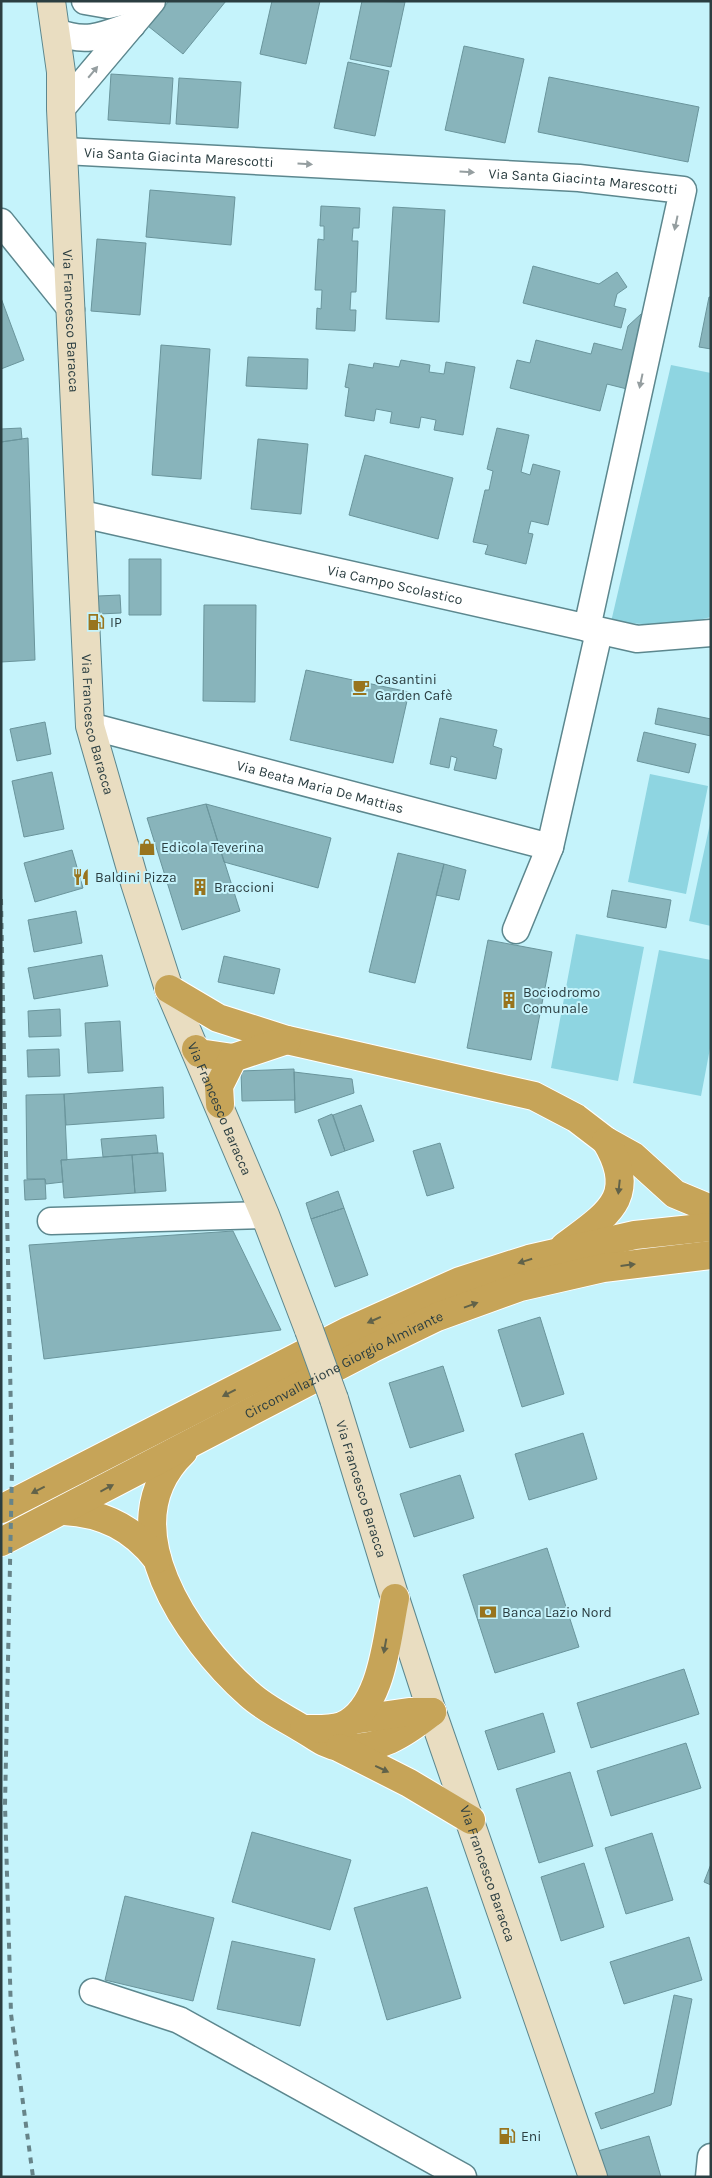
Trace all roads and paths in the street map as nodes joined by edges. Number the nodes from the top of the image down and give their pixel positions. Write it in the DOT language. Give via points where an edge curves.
graph roads {
  1 [pos="51,1"];
  2 [pos="85,1"];
  3 [pos="152,1"];
  4 [pos="129,13"];
  5 [pos="57,32"];
  6 [pos="61,109"];
  7 [pos="64,151"];
  8 [pos="1,222"];
  9 [pos="71,309"];
  10 [pos="82,514"];
  11 [pos="593,630"];
  12 [pos="711,633"];
  13 [pos="90,726"];
  14 [pos="550,847"];
  15 [pos="516,930"];
  16 [pos="170,989"];
  17 [pos="218,1018"];
  18 [pos="287,1040"];
  19 [pos="193,1041"];
  20 [pos="233,1058"];
  21 [pos="220,1104"];
  22 [pos="606,1141"];
  23 [pos="711,1209"];
  24 [pos="265,1215"];
  25 [pos="50,1221"];
  26 [pos="711,1226"];
  27 [pos="558,1252"];
  28 [pos="711,1255"];
  29 [pos="202,1438"];
  30 [pos="1,1509"];
  31 [pos="64,1511"];
  32 [pos="1,1542"];
  33 [pos="157,1559"];
  34 [pos="395,1598"];
  35 [pos="432,1712"];
  36 [pos="353,1720"];
  37 [pos="304,1729"];
  38 [pos="338,1747"];
  39 [pos="471,1820"];
  40 [pos="93,1992"];
  41 [pos="711,2157"];
  42 [pos="463,2177"];
  43 [pos="593,2177"];
  44 [pos="709,2177"];
  1 -- 5 [label="main road, Via Francesco Baracca"];
  2 -- 4 [label="street"];
  3 -- 4 [label="street"];
  4 -- 5 [label="street" via="96,37 73,38"];
  6 -- 4 [label="street, one-way"];
  5 -- 6 [label="main road, Via Francesco Baracca"];
  6 -- 7 [label="main road, Via Francesco Baracca"];
  7 -- 9 [label="main road, Via Francesco Baracca"];
  7 -- 11 [label="street, Via Santa Giacinta Marescotti, one-way" via="579,178 683,190"];
  8 -- 9 [label="street"];
  9 -- 10 [label="main road, Via Francesco Baracca"];
  10 -- 11 [label="street, Via Campo Scolastico"];
  10 -- 13 [label="main road, Via Francesco Baracca"];
  11 -- 12 [label="street, Via Campo Scolastico" via="637,639"];
  11 -- 14 [label="street"];
  13 -- 14 [label="street, Via Beata Maria De Mattias"];
  13 -- 16 [label="main road, Via Francesco Baracca" via="135,884"];
  14 -- 15 [label="street"];
  16 -- 17 [label="highway"];
  16 -- 19 [label="main road, Via Francesco Baracca"];
  17 -- 18 [label="highway"];
  17 -- 19 [label="highway"];
  18 -- 20 [label="highway"];
  18 -- 22 [label="highway" via="534,1096 576,1118"];
  19 -- 20 [label="highway" via="199,1053"];
  19 -- 21 [label="main road, Via Francesco Baracca"];
  20 -- 21 [label="highway" via="220,1086"];
  21 -- 24 [label="main road, Via Francesco Baracca"];
  22 -- 23 [label="highway" via="633,1156 675,1194"];
  22 -- 27 [label="highway, one-way" via="618,1165 620,1178 614,1206"];
  24 -- 25 [label="street"];
  24 -- 34 [label="main road, Via Francesco Baracca, bridge" via="334,1399"];
  26 -- 27 [label="highway, Circonvallazione Giorgio Almirante" via="635,1235"];
  27 -- 30 [label="highway, Circonvallazione Giorgio Almirante, one-way" via="460,1281 348,1332"];
  29 -- 28 [label="highway, Circonvallazione Giorgio Almirante, one-way" via="437,1317 520,1287 603,1268"];
  31 -- 29 [label="highway, Circonvallazione Giorgio Almirante, one-way"];
  29 -- 33 [label="highway" via="176,1459 158,1487 151,1517"];
  31 -- 32 [label="highway, Circonvallazione Giorgio Almirante"];
  31 -- 33 [label="highway" via="93,1514 121,1525 147,1546"];
  33 -- 37 [label="highway" via="180,1611 200,1643 249,1694"];
  34 -- 35 [label="main road, Via Francesco Baracca"];
  34 -- 36 [label="highway, one-way" via="376,1683 367,1705"];
  35 -- 36 [label="highway"];
  35 -- 38 [label="highway" via="408,1731 385,1743 368,1747"];
  35 -- 39 [label="main road, Via Francesco Baracca"];
  36 -- 37 [label="highway" via="331,1729"];
  37 -- 38 [label="highway" via="314,1738"];
  38 -- 39 [label="highway, one-way" via="409,1783"];
  39 -- 43 [label="main road, Via Francesco Baracca"];
  40 -- 42 [label="street" via="179,2020"];
  41 -- 44 [label="street"];
}
